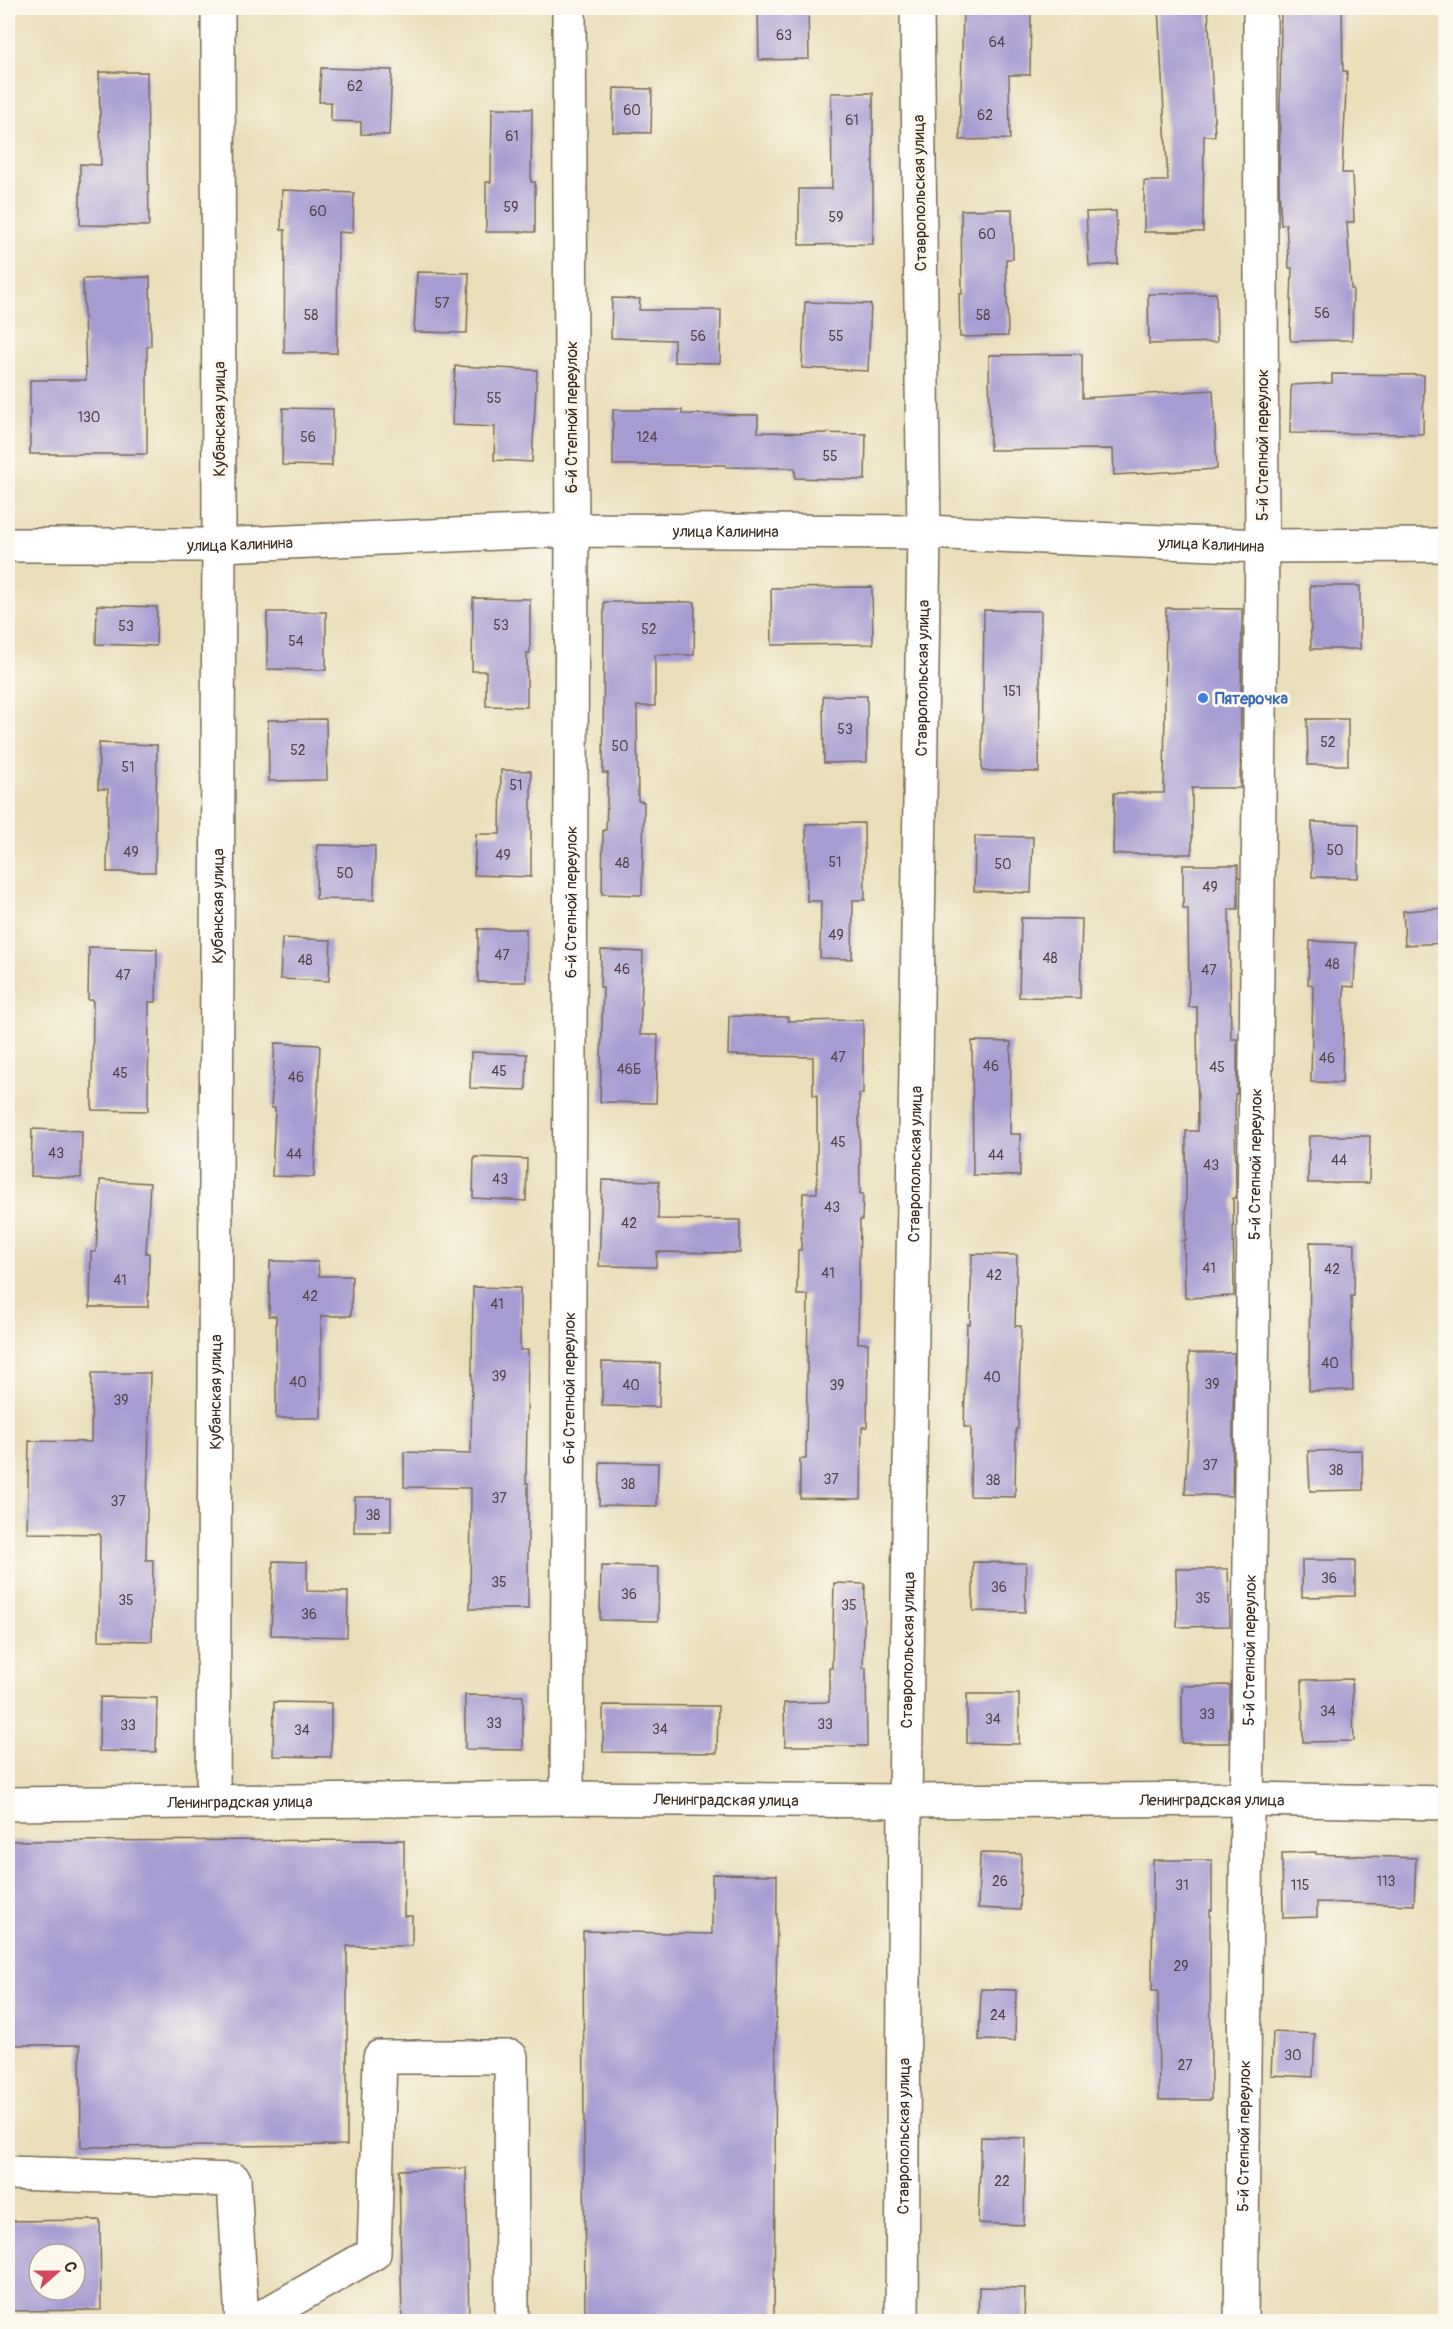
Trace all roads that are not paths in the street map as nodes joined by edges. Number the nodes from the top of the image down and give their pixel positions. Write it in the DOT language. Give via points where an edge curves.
graph roads {
  1 [pos="218,8"];
  2 [pos="569,8"];
  3 [pos="917,8"];
  4 [pos="1260,8"];
  5 [pos="572,530"];
  6 [pos="924,532"];
  7 [pos="8,545"];
  8 [pos="219,545"];
  9 [pos="1446,545"];
  10 [pos="1262,546"];
  11 [pos="567,1798"];
  12 [pos="1249,1799"];
  13 [pos="905,1801"];
  14 [pos="213,1803"];
  15 [pos="1446,1803"];
  16 [pos="8,1804"];
  17 [pos="8,2173"];
  18 [pos="243,2322"];
  19 [pos="253,2322"];
  20 [pos="512,2322"];
  21 [pos="902,2322"];
  22 [pos="1241,2322"];
  1 -- 8 [label="street, Кубанская улица"];
  2 -- 5 [label="street, 6-й Степной переулок"];
  3 -- 6 [label="street, Ставропольская улица"];
  4 -- 10 [label="street, 5-й Степной переулок"];
  5 -- 6 [label="street, улица Калинина"];
  5 -- 8 [label="street, улица Калинина"];
  5 -- 11 [label="street, 6-й Степной переулок"];
  6 -- 10 [label="street, улица Калинина"];
  6 -- 13 [label="street, Ставропольская улица"];
  7 -- 8 [label="street, улица Калинина"];
  8 -- 14 [label="street, Кубанская улица"];
  9 -- 10 [label="street, улица Калинина"];
  10 -- 12 [label="street, 5-й Степной переулок"];
  11 -- 13 [label="street, Ленинградская улица"];
  11 -- 14 [label="street, Ленинградская улица"];
  12 -- 13 [label="street, Ленинградская улица"];
  12 -- 15 [label="street, Ленинградская улица"];
  12 -- 22 [label="street, 5-й Степной переулок"];
  13 -- 21 [label="street, Ставропольская улица"];
  14 -- 16 [label="street, Ленинградская улица"];
  17 -- 18 [label="street" via="234,2180"];
  19 -- 20 [label="street" via="374,2253 380,2057 512,2057"];
}
